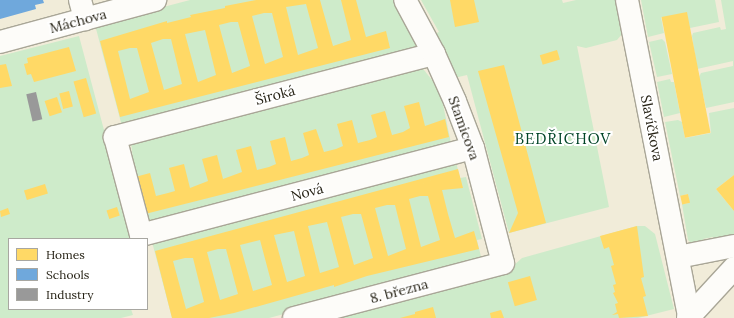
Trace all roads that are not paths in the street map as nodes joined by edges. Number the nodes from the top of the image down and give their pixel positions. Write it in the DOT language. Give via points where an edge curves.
graph roads {
  1 [pos="155,0"];
  2 [pos="405,0"];
  3 [pos="627,0"];
  4 [pos="83,10"];
  5 [pos="0,42"];
  6 [pos="434,54"];
  7 [pos="473,148"];
  8 [pos="141,235"];
  9 [pos="734,246"];
  10 [pos="678,257"];
  11 [pos="504,263"];
  12 [pos="734,268"];
  13 [pos="294,318"];
  14 [pos="688,318"];
  1 -- 4 [label="street, Máchova"];
  2 -- 6 [label="street, Stamicova"];
  3 -- 10 [label="street, Slavíčkova"];
  4 -- 5 [label="street, Máchova"];
  6 -- 7 [label="street, Stamicova"];
  6 -- 8 [label="street, Široká" via="115,137"];
  7 -- 8 [label="street, Nová"];
  7 -- 11 [label="street, Stamicova"];
  9 -- 10 [label="street"];
  10 -- 14 [label="street, Slavíčkova"];
  11 -- 13 [label="street, 8. března"];
  12 -- 14 [label="street"];
}
